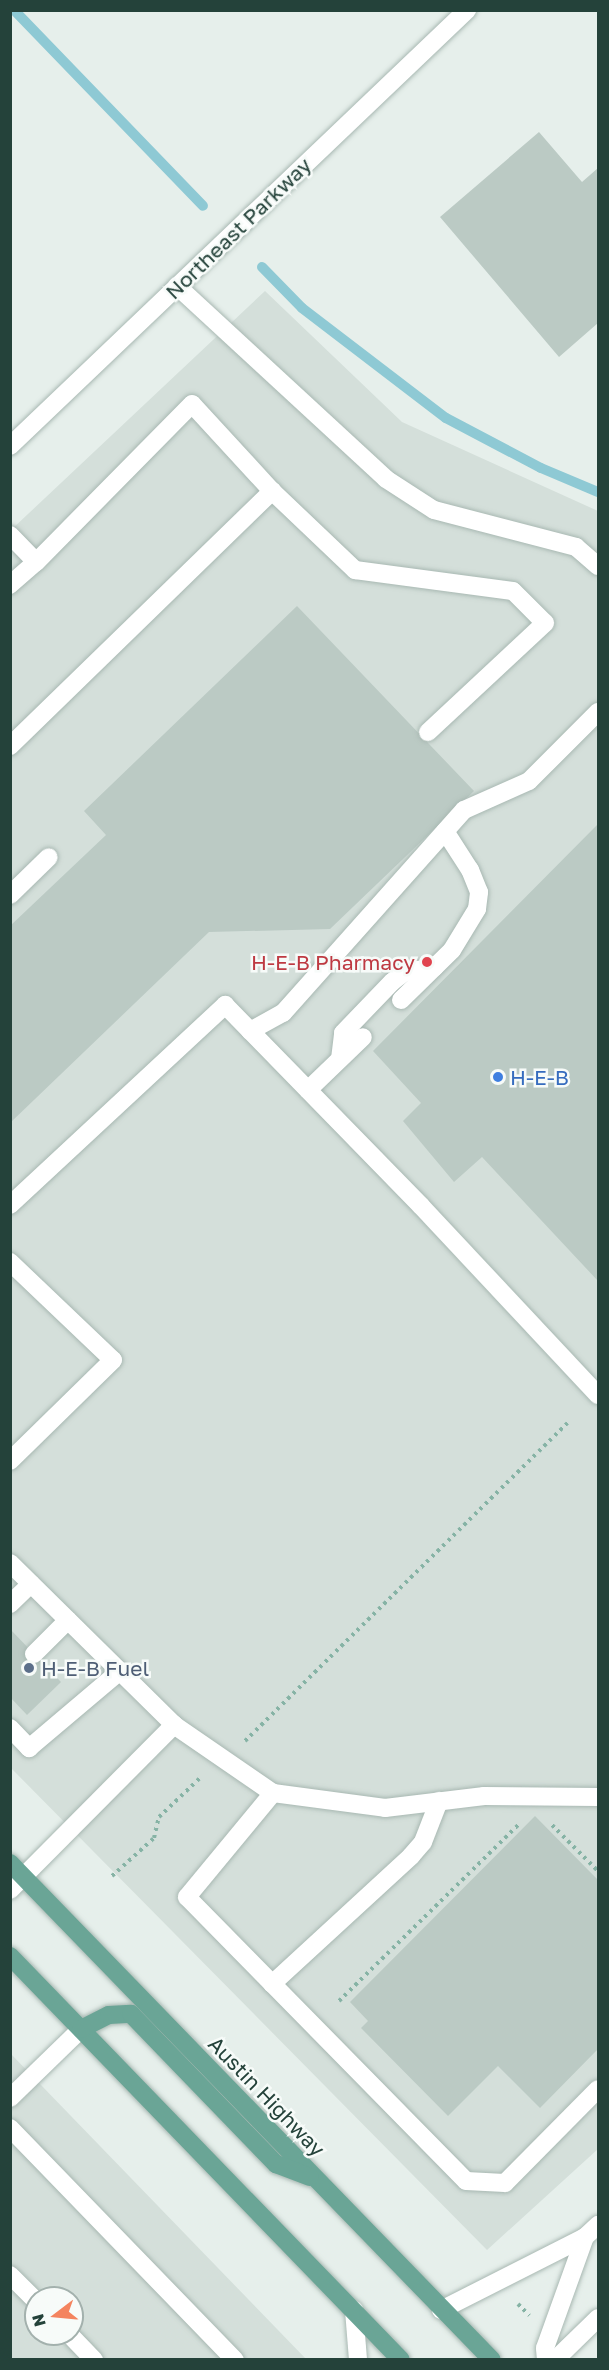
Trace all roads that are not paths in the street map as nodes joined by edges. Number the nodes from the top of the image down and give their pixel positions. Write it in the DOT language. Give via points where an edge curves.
graph roads {
  1 [pos="467,10"];
  2 [pos="177,286"];
  3 [pos="10,446"];
  4 [pos="272,491"];
  5 [pos="10,535"];
  6 [pos="36,562"];
  7 [pos="598,566"];
  8 [pos="10,585"];
  9 [pos="598,712"];
  10 [pos="428,732"];
  11 [pos="10,746"];
  12 [pos="445,831"];
  13 [pos="49,857"];
  14 [pos="10,895"];
  15 [pos="435,968"];
  16 [pos="400,1000"];
  17 [pos="250,1031"];
  18 [pos="363,1037"];
  19 [pos="340,1059"];
  20 [pos="308,1090"];
  21 [pos="10,1205"];
  22 [pos="10,1262"];
  23 [pos="598,1395"];
  24 [pos="10,1461"];
  25 [pos="10,1563"];
  26 [pos="31,1584"];
  27 [pos="10,1604"];
  28 [pos="68,1620"];
  29 [pos="34,1654"];
  30 [pos="120,1671"];
  31 [pos="174,1725"];
  32 [pos="10,1728"];
  33 [pos="273,1793"];
  34 [pos="598,1797"];
  35 [pos="439,1801"];
  36 [pos="10,1863"];
  37 [pos="17,1883"];
  38 [pos="10,1956"];
  39 [pos="272,1984"];
  40 [pos="81,2029"];
  41 [pos="14,2088"];
  42 [pos="598,2089"];
  43 [pos="10,2128"];
  44 [pos="315,2179"];
  45 [pos="598,2225"];
  46 [pos="585,2237"];
  47 [pos="10,2275"];
  48 [pos="24,2289"];
  49 [pos="354,2310"];
  50 [pos="441,2310"];
  51 [pos="598,2318"];
  52 [pos="81,2346"];
  53 [pos="94,2360"];
  54 [pos="235,2360"];
  55 [pos="358,2360"];
  56 [pos="401,2360"];
  57 [pos="492,2360"];
  58 [pos="546,2360"];
  59 [pos="555,2360"];
  1 -- 2 [label="street, Northeast Parkway"];
  2 -- 3 [label="street, Northeast Parkway"];
  2 -- 7 [label="street" via="386,479 434,510 576,546"];
  4 -- 6 [label="street" via="192,404"];
  4 -- 10 [label="street" via="355,570 513,591 545,623"];
  4 -- 11 [label="street"];
  5 -- 6 [label="street"];
  6 -- 8 [label="street"];
  9 -- 12 [label="street" via="529,781 464,810"];
  12 -- 15 [label="street" via="479,892 468,929"];
  12 -- 17 [label="street" via="283,1013"];
  13 -- 14 [label="street"];
  15 -- 16 [label="street"];
  15 -- 19 [label="street" via="405,972 392,982 343,1033"];
  17 -- 20 [label="street"];
  17 -- 21 [label="street" via="225,1005"];
  18 -- 19 [label="street"];
  19 -- 20 [label="street"];
  20 -- 23 [label="street"];
  22 -- 24 [label="street" via="113,1360"];
  25 -- 26 [label="street"];
  26 -- 27 [label="street"];
  26 -- 28 [label="street"];
  28 -- 29 [label="street"];
  28 -- 30 [label="street"];
  30 -- 31 [label="street"];
  30 -- 32 [label="street" via="29,1748"];
  31 -- 33 [label="street"];
  31 -- 37 [label="street"];
  33 -- 35 [label="street" via="385,1808"];
  33 -- 39 [label="street" via="187,1897"];
  34 -- 35 [label="street" via="484,1796"];
  35 -- 39 [label="street" via="423,1842 411,1856"];
  36 -- 37 [label="main road, Austin Highway"];
  37 -- 44 [label="main road, Austin Highway" via="167,2026"];
  38 -- 40 [label="main road"];
  39 -- 42 [label="street" via="466,2181 505,2183"];
  40 -- 41 [label="street"];
  40 -- 44 [label="main road" via="109,2015 131,2014 276,2164"];
  40 -- 49 [label="main road"];
  43 -- 54 [label="street"];
  44 -- 50 [label="main road, Austin Highway"];
  45 -- 46 [label="street"];
  46 -- 50 [label="street"];
  46 -- 58 [label="street" via="545,2348"];
  47 -- 48 [label="street"];
  49 -- 55 [label="street"];
  49 -- 56 [label="main road"];
  50 -- 57 [label="main road, Austin Highway"];
  51 -- 59 [label="street"];
  52 -- 53 [label="street"];
}
